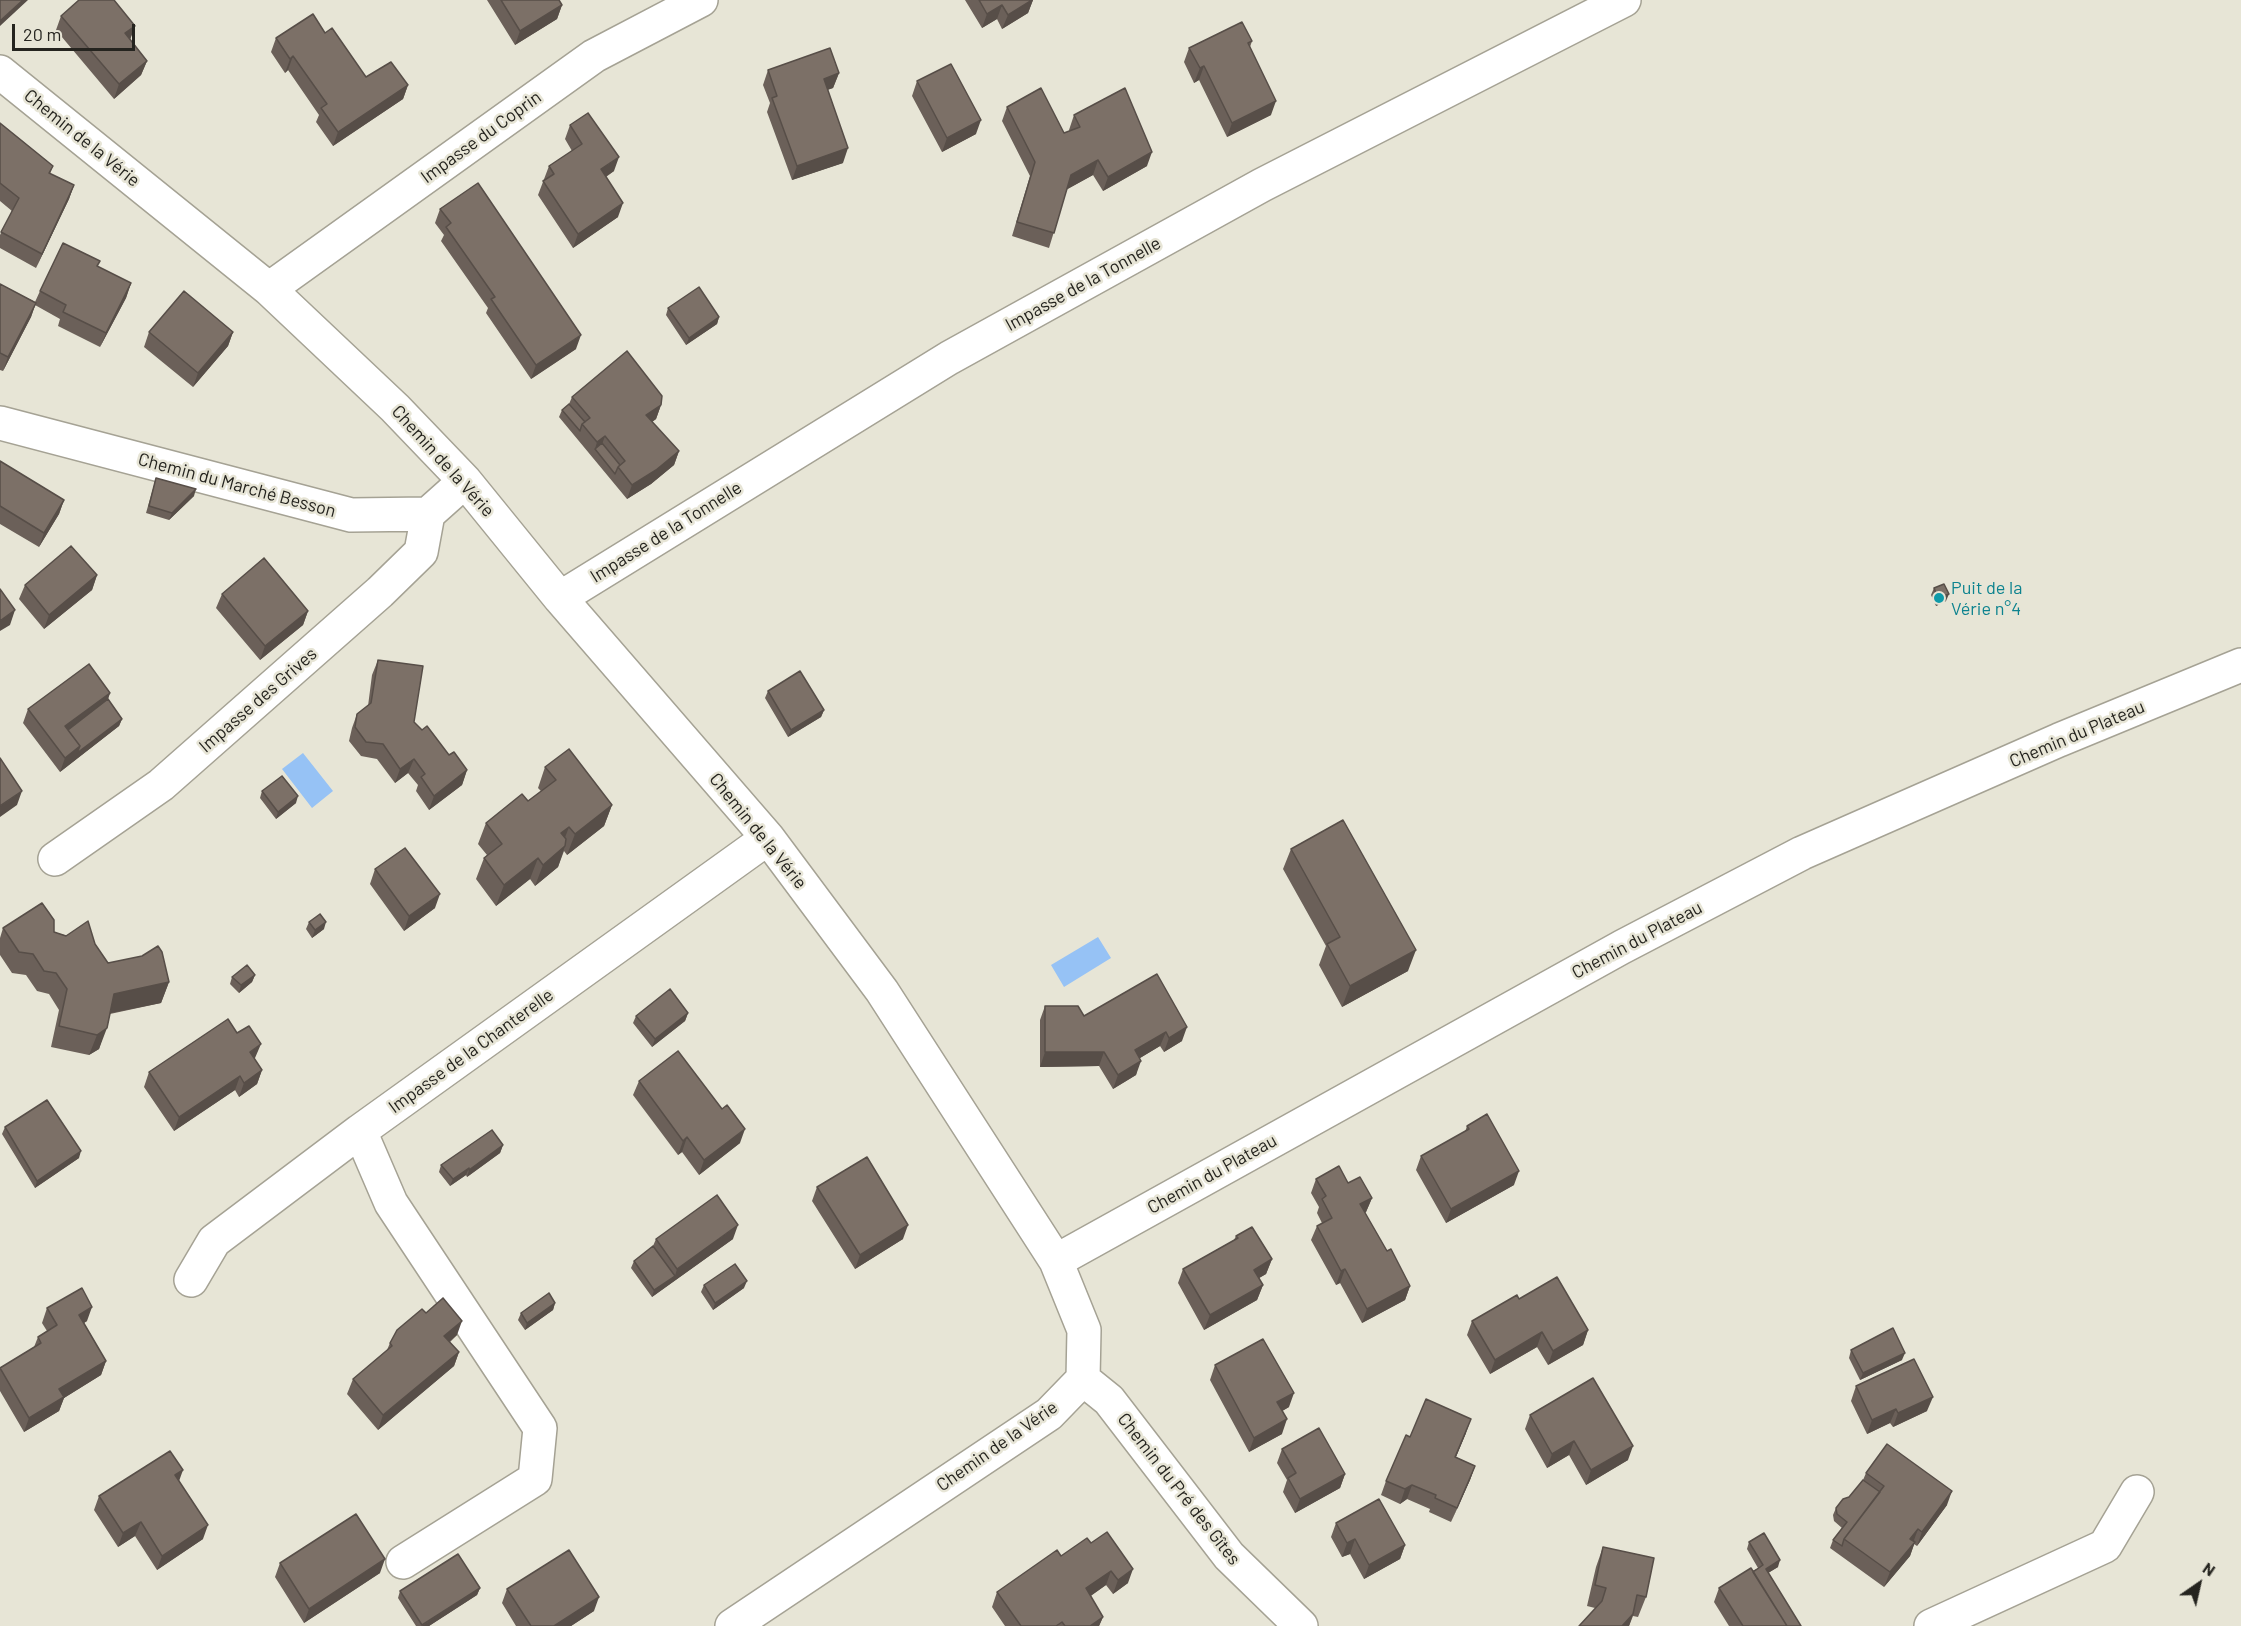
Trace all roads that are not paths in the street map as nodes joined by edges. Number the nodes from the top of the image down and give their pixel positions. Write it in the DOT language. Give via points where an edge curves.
graph roads {
  1 [pos="701,0"];
  2 [pos="1624,0"];
  3 [pos="0,72"];
  4 [pos="269,289"];
  5 [pos="0,423"];
  6 [pos="465,481"];
  7 [pos="428,514"];
  8 [pos="560,597"];
  9 [pos="2241,665"];
  10 [pos="768,838"];
  11 [pos="56,859"];
  12 [pos="360,1131"];
  13 [pos="1056,1261"];
  14 [pos="191,1280"];
  15 [pos="1083,1379"];
  16 [pos="2137,1492"];
  17 [pos="403,1562"];
  18 [pos="732,1626"];
  19 [pos="1300,1626"];
  20 [pos="1931,1626"];
  1 -- 4 [label="street, Impasse du Coprin" via="594,56"];
  2 -- 8 [label="street, Impasse de la Tonnelle" via="1262,185 959,352"];
  3 -- 4 [label="street, Chemin de la Vérie"];
  4 -- 6 [label="street, Chemin de la Vérie" via="395,408"];
  5 -- 7 [label="street, Chemin du Marché Besson" via="351,514"];
  6 -- 7 [label="street"];
  6 -- 8 [label="street, Chemin de la Vérie"];
  7 -- 11 [label="street, Impasse des Grives" via="421,552 380,592 161,785"];
  8 -- 10 [label="street, Chemin de la Vérie"];
  9 -- 13 [label="street, Chemin du Plateau" via="1802,853 1622,947"];
  10 -- 12 [label="street, Impasse de la Chanterelle"];
  10 -- 13 [label="street, Chemin de la Vérie" via="882,991"];
  12 -- 14 [label="street, Impasse de la Chanterelle" via="214,1241"];
  12 -- 17 [label="street" via="391,1203 540,1428 535,1479"];
  13 -- 15 [label="street, Chemin de la Vérie" via="1084,1330"];
  15 -- 18 [label="street, Chemin de la Vérie" via="1050,1414"];
  15 -- 19 [label="street, Chemin du Pré des Gîtes" via="1109,1400 1229,1556"];
  16 -- 20 [label="street" via="2105,1546"];
}
